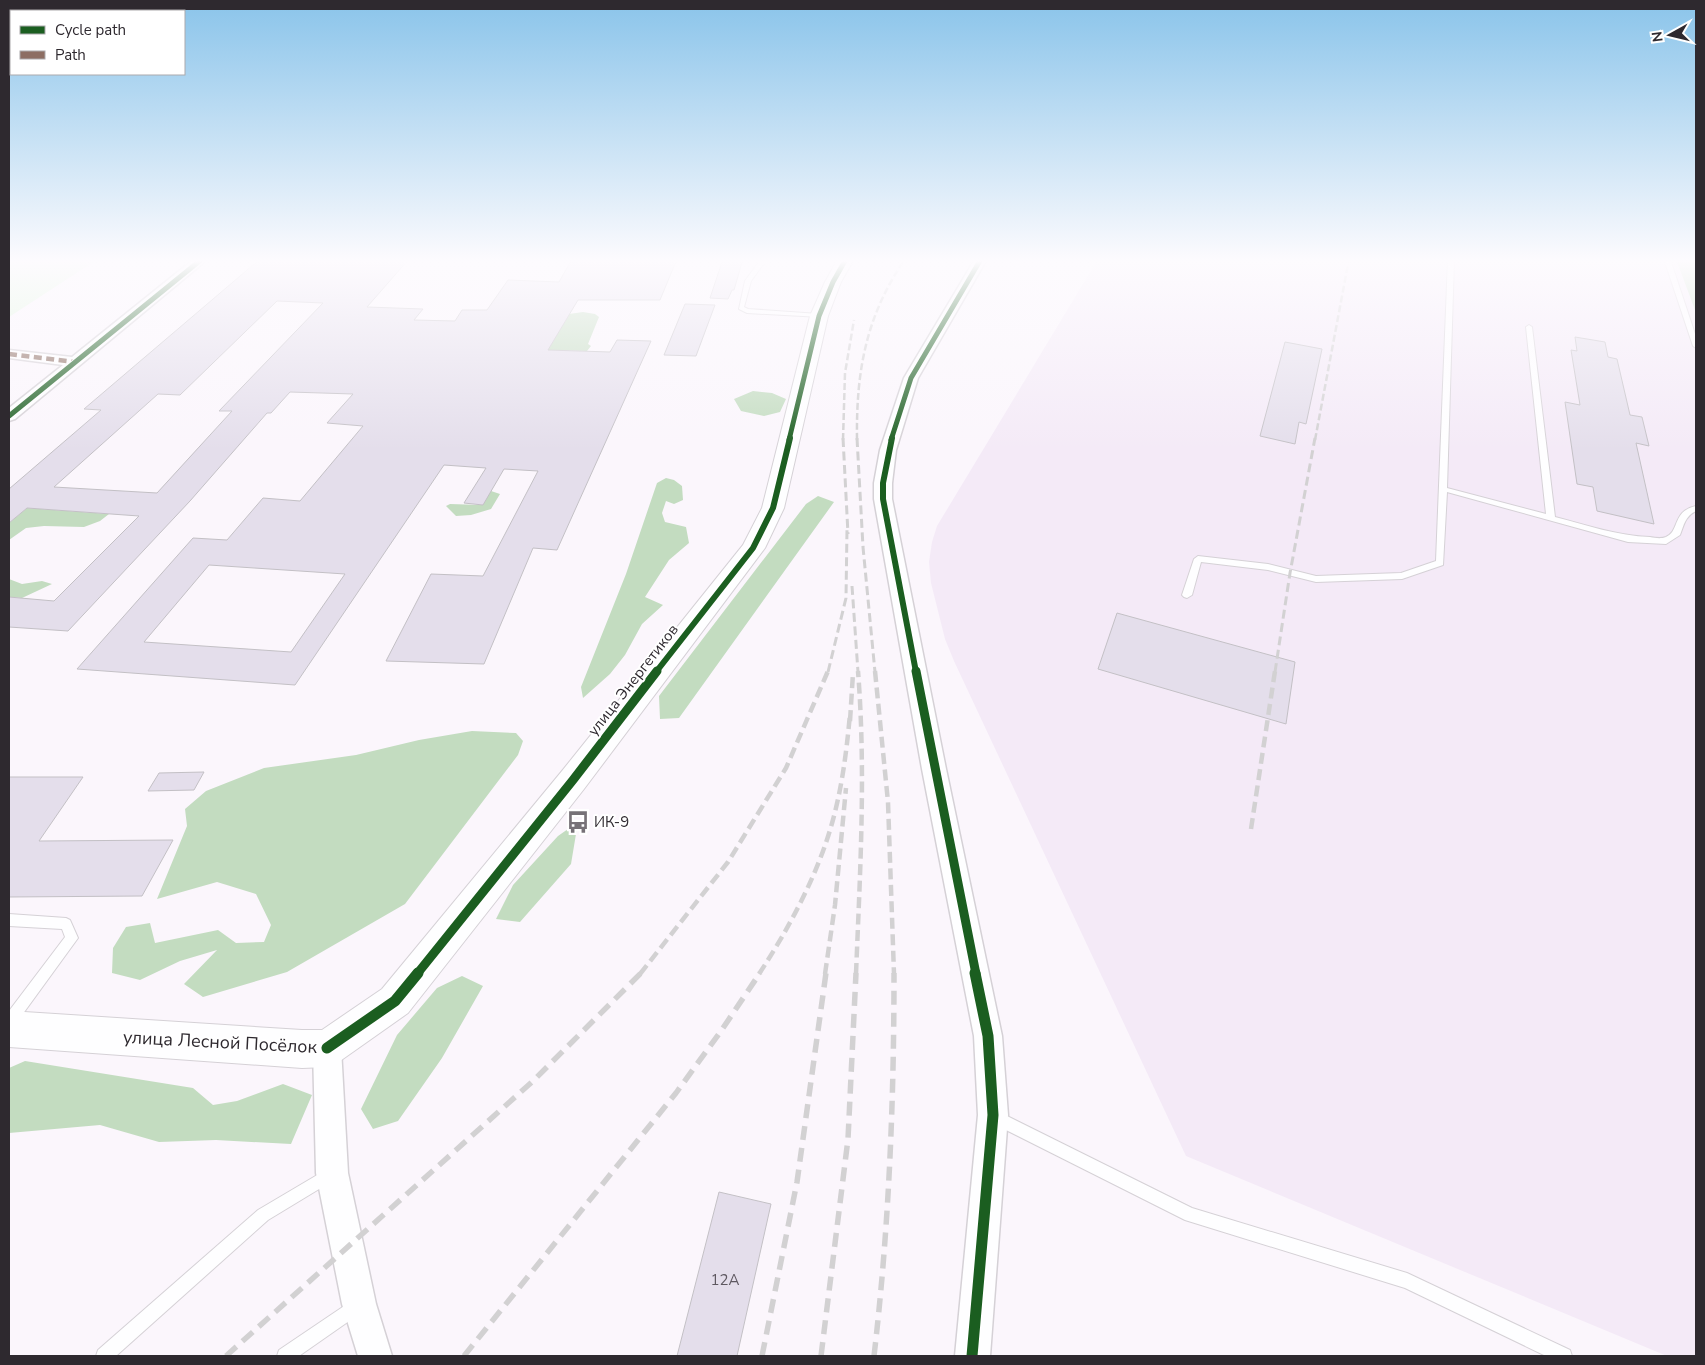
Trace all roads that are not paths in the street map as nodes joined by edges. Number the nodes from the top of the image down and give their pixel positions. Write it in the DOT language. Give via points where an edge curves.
graph roads {
  1 [pos="123,323"];
  2 [pos="817,323"];
  3 [pos="944,323"];
  4 [pos="1449,323"];
  5 [pos="1691,323"];
  6 [pos="1529,326"];
  7 [pos="1696,346"];
  8 [pos="9,354"];
  9 [pos="74,362"];
  10 [pos="9,416"];
  11 [pos="1443,489"];
  12 [pos="1696,508"];
  13 [pos="1550,519"];
  14 [pos="1187,594"];
  15 [pos="9,920"];
  16 [pos="9,1021"];
  17 [pos="9,1029"];
  18 [pos="327,1048"];
  19 [pos="993,1116"];
  20 [pos="332,1173"];
  21 [pos="359,1304"];
  22 [pos="104,1356"];
  23 [pos="285,1356"];
  24 [pos="375,1356"];
  25 [pos="972,1356"];
  26 [pos="1564,1356"];
  1 -- 9 [label="street"];
  2 -- 18 [label="street, улица Энергетиков" via="773,508 753,548 573,780 395,1001"];
  3 -- 19 [label="street" via="911,378 888,450 883,499 988,1036"];
  4 -- 11 [label="lane"];
  5 -- 7 [label="lane"];
  6 -- 13 [label="lane"];
  8 -- 9 [label="street"];
  9 -- 10 [label="street"];
  11 -- 13 [label="lane"];
  11 -- 14 [label="lane" via="1440,563 1402,576 1316,579 1268,567 1198,559"];
  12 -- 13 [label="lane" via="1680,521 1677,533 1666,541 1628,540"];
  15 -- 16 [label="lane" via="66,924 72,938"];
  17 -- 18 [label="street, улица Лесной Посёлок"];
  18 -- 20 [label="street, улица Лесной Посёлок"];
  19 -- 25 [label="street"];
  19 -- 26 [label="lane" via="1190,1215 1407,1282"];
  20 -- 21 [label="street, улица Лесной Посёлок"];
  20 -- 22 [label="lane" via="263,1215"];
  21 -- 23 [label="lane"];
  21 -- 24 [label="street, улица Лесной Посёлок"];
}
